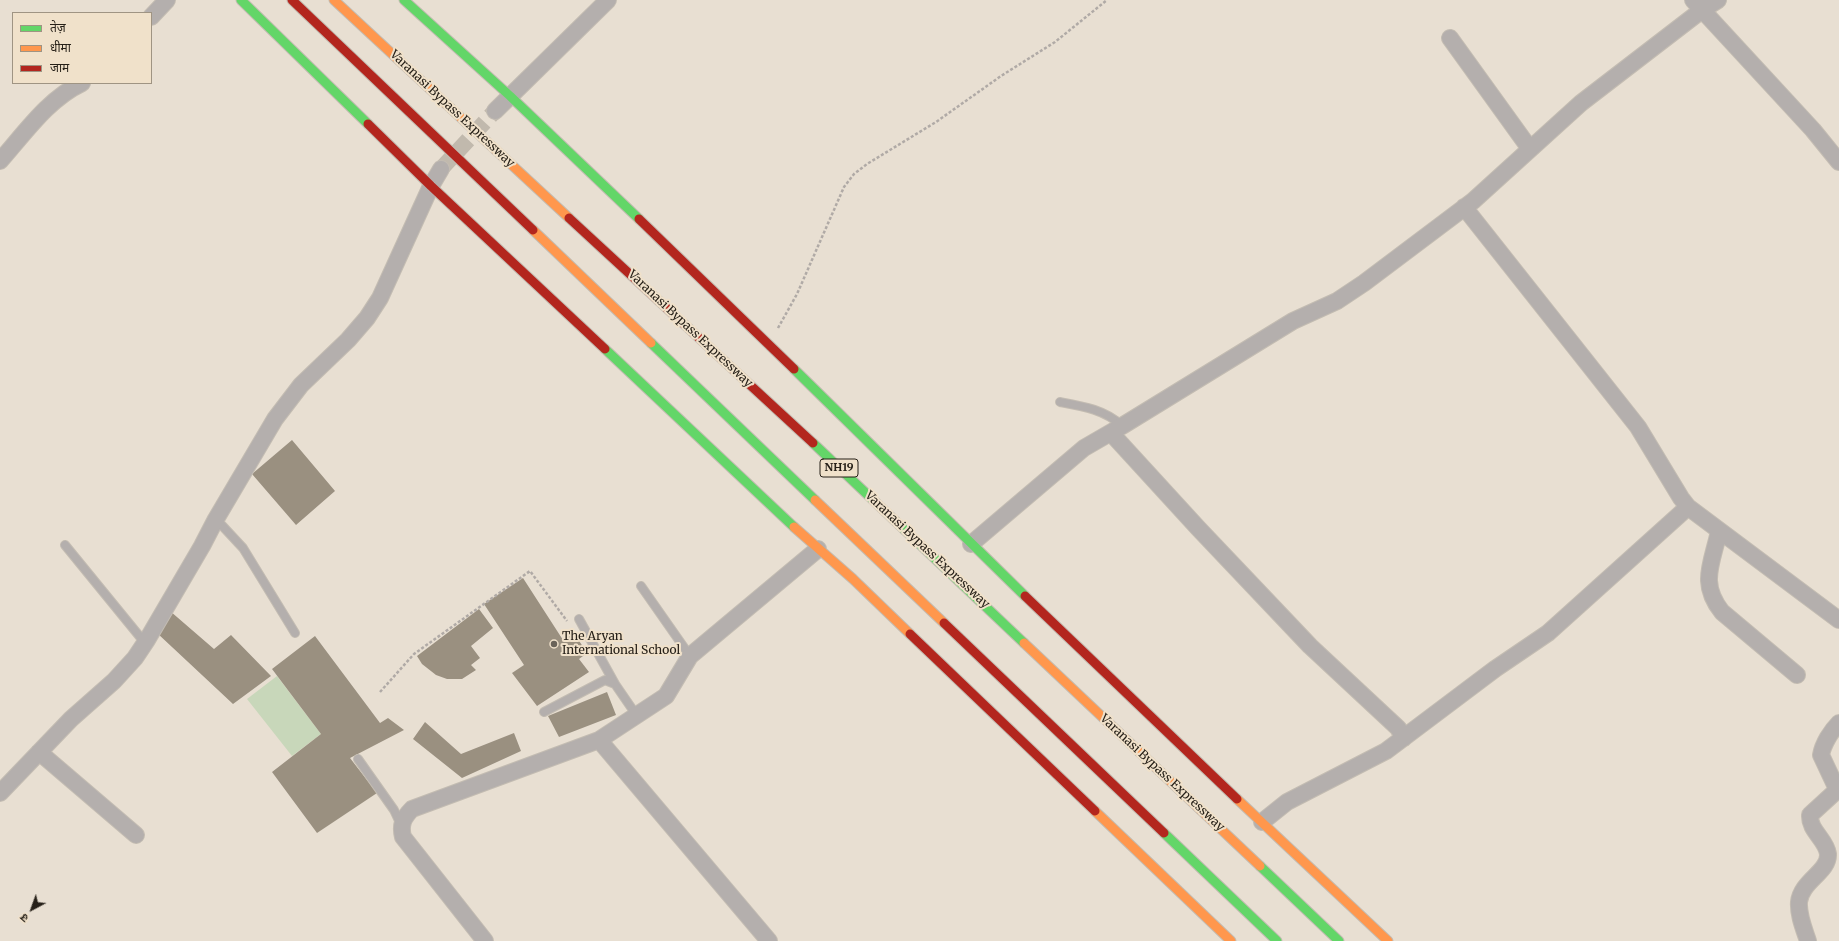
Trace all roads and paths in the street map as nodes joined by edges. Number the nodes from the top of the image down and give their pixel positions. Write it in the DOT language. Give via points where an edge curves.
graph roads {
  1 [pos="167,0"];
  2 [pos="241,0"];
  3 [pos="292,0"];
  4 [pos="334,0"];
  5 [pos="404,0"];
  6 [pos="608,0"];
  7 [pos="1108,0"];
  8 [pos="1718,0"];
  9 [pos="1697,5"];
  10 [pos="152,16"];
  11 [pos="1450,38"];
  12 [pos="80,84"];
  13 [pos="510,96"];
  14 [pos="495,111"];
  15 [pos="1530,149"];
  16 [pos="0,160"];
  17 [pos="1839,162"];
  18 [pos="441,169"];
  19 [pos="431,186"];
  20 [pos="1464,207"];
  21 [pos="766,342"];
  22 [pos="1060,402"];
  23 [pos="1117,429"];
  24 [pos="1688,507"];
  25 [pos="216,519"];
  26 [pos="1719,531"];
  27 [pos="971,544"];
  28 [pos="65,545"];
  29 [pos="818,549"];
  30 [pos="641,586"];
  31 [pos="579,619"];
  32 [pos="1839,620"];
  33 [pos="295,633"];
  34 [pos="146,643"];
  35 [pos="690,656"];
  36 [pos="1797,675"];
  37 [pos="615,684"];
  38 [pos="380,692"];
  39 [pos="544,712"];
  40 [pos="637,716"];
  41 [pos="1839,724"];
  42 [pos="1404,738"];
  43 [pos="599,740"];
  44 [pos="39,752"];
  45 [pos="358,760"];
  46 [pos="0,792"];
  47 [pos="1262,822"];
  48 [pos="402,826"];
  49 [pos="136,835"];
  50 [pos="762,939"];
  51 [pos="1225,939"];
  52 [pos="485,941"];
  53 [pos="1277,941"];
  54 [pos="1339,941"];
  55 [pos="1388,941"];
  56 [pos="1808,941"];
  1 -- 10 [label="street"];
  2 -- 19 [label="main road"];
  3 -- 53 [label="main road"];
  4 -- 54 [label="main road, Varanasi Bypass Expressway / NH19" via="861,488"];
  5 -- 13 [label="main road"];
  6 -- 13 [label="street"];
  7 -- 21 [label="path" via="1055,42 854,174 844,187 792,306"];
  8 -- 9 [label="street"];
  9 -- 15 [label="street"];
  9 -- 17 [label="street" via="1813,130"];
  11 -- 15 [label="street"];
  12 -- 16 [label="street" via="53,102"];
  13 -- 14 [label="street"];
  13 -- 21 [label="main road"];
  15 -- 20 [label="street"];
  18 -- 19 [label="street"];
  19 -- 25 [label="street" via="380,298 348,340 301,385 275,419"];
  19 -- 29 [label="main road"];
  20 -- 23 [label="street" via="1338,301 1294,321"];
  20 -- 24 [label="street" via="1638,427"];
  21 -- 27 [label="main road"];
  22 -- 23 [label="lane" via="1082,406 1107,415"];
  23 -- 27 [label="street" via="1084,448"];
  23 -- 42 [label="street" via="1198,528 1310,646 1398,728"];
  24 -- 26 [label="street"];
  24 -- 42 [label="street" via="1548,633"];
  25 -- 33 [label="lane" via="243,548"];
  25 -- 34 [label="street"];
  26 -- 32 [label="street"];
  26 -- 36 [label="street" via="1708,580 1713,601 1722,612"];
  27 -- 47 [label="main road"];
  28 -- 34 [label="lane"];
  29 -- 35 [label="street"];
  29 -- 51 [label="main road"];
  30 -- 35 [label="lane"];
  31 -- 37 [label="lane"];
  31 -- 38 [label="path" via="570,624 530,571 414,654"];
  34 -- 44 [label="street" via="114,681"];
  35 -- 40 [label="street" via="666,696"];
  37 -- 39 [label="lane" via="605,680"];
  37 -- 40 [label="lane"];
  40 -- 43 [label="street"];
  41 -- 56 [label="street" via="1821,755 1836,787 1834,793 1810,815 1812,826 1828,854 1824,866 1804,887 1800,895 1799,904"];
  42 -- 47 [label="street" via="1386,751 1287,802"];
  43 -- 48 [label="street" via="412,809 406,815"];
  43 -- 50 [label="street"];
  44 -- 46 [label="street"];
  44 -- 49 [label="street"];
  45 -- 48 [label="lane" via="394,810"];
  47 -- 55 [label="main road"];
  48 -- 52 [label="street" via="403,837"];
}
